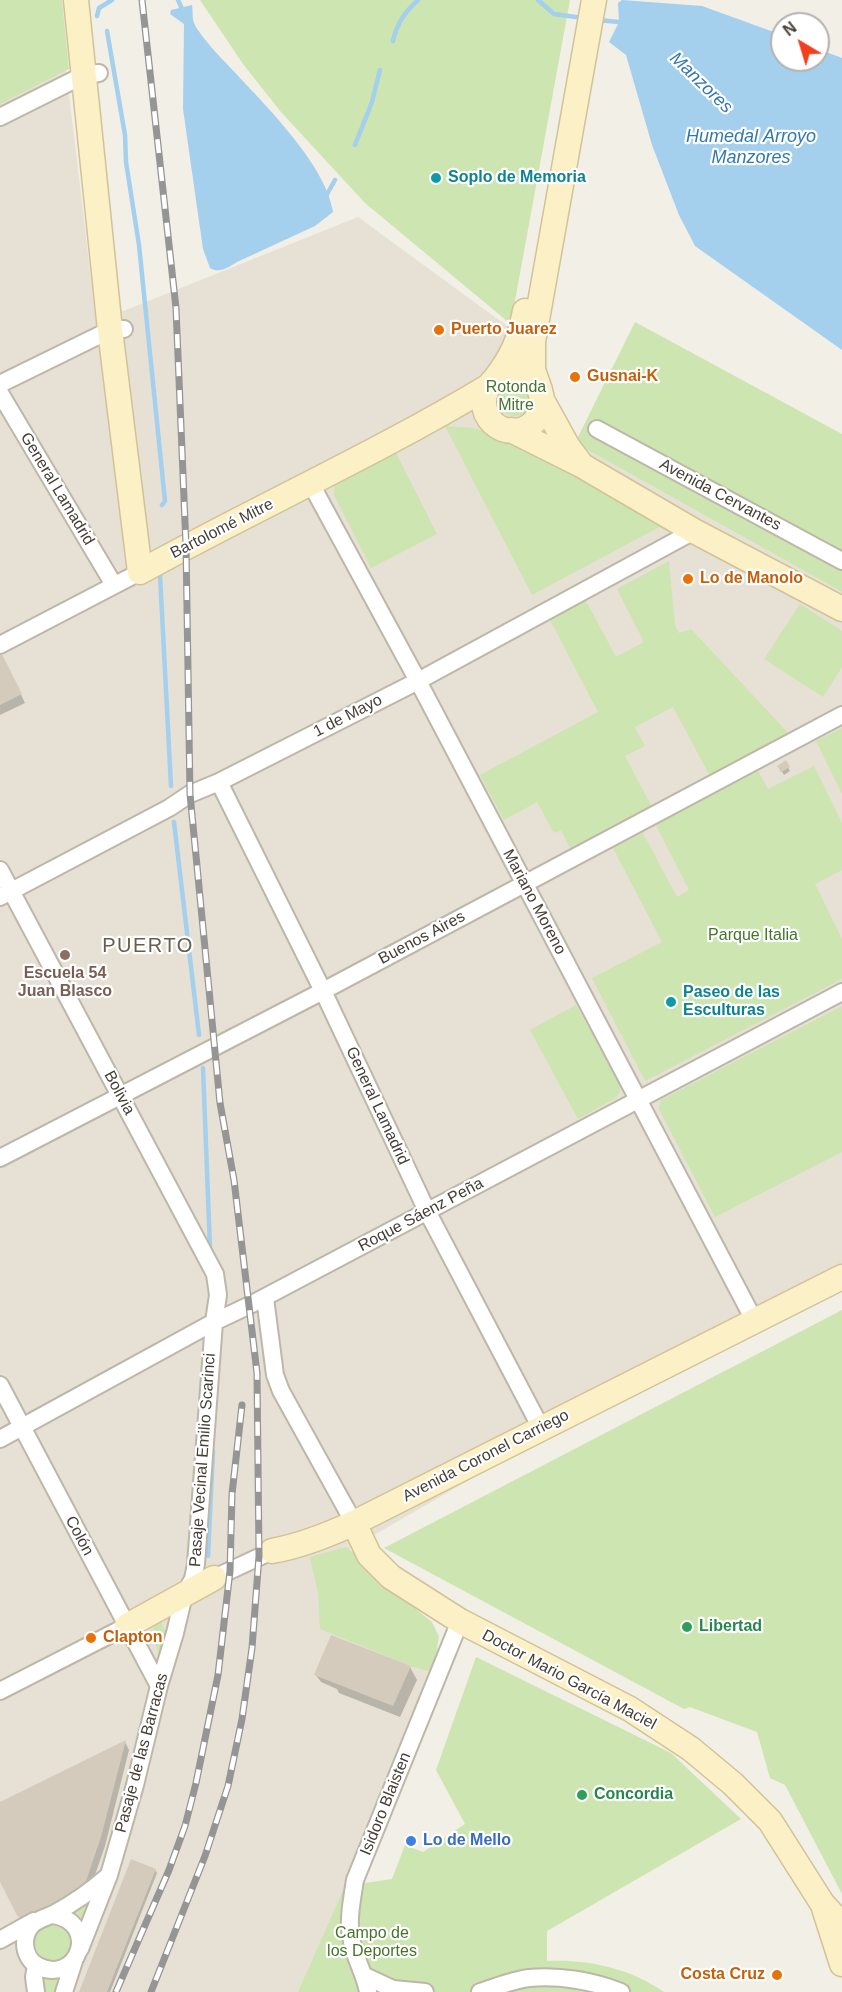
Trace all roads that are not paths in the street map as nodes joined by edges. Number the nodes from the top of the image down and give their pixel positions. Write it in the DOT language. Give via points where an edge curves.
graph roads {
  1 [pos="76,0"];
  2 [pos="91,0"];
  3 [pos="581,0"];
  4 [pos="594,0"];
  5 [pos="91,74"];
  6 [pos="571,97"];
  7 [pos="0,117"];
  8 [pos="117,329"];
  9 [pos="492,383"];
  10 [pos="0,384"];
  11 [pos="0,393"];
  12 [pos="541,395"];
  13 [pos="443,414"];
  14 [pos="503,427"];
  15 [pos="597,429"];
  16 [pos="581,465"];
  17 [pos="311,484"];
  18 [pos="694,531"];
  19 [pos="842,561"];
  20 [pos="147,568"];
  21 [pos="114,585"];
  22 [pos="842,609"];
  23 [pos="0,645"];
  24 [pos="418,681"];
  25 [pos="842,715"];
  26 [pos="219,782"];
  27 [pos="0,870"];
  28 [pos="524,883"];
  29 [pos="6,894"];
  30 [pos="323,990"];
  31 [pos="842,992"];
  32 [pos="121,1096"];
  33 [pos="640,1101"];
  34 [pos="0,1158"];
  35 [pos="427,1211"];
  36 [pos="842,1277"];
  37 [pos="265,1298"];
  38 [pos="754,1320"];
  39 [pos="214,1322"];
  40 [pos="0,1385"];
  41 [pos="22,1427"];
  42 [pos="541,1428"];
  43 [pos="0,1439"];
  44 [pos="354,1523"];
  45 [pos="272,1551"];
  46 [pos="214,1578"];
  47 [pos="184,1595"];
  48 [pos="460,1621"];
  49 [pos="127,1626"];
  50 [pos="159,1686"];
  51 [pos="0,1691"];
  52 [pos="109,1875"];
  53 [pos="822,1903"];
  54 [pos="47,1916"];
  55 [pos="842,1925"];
  56 [pos="0,1941"];
  57 [pos="77,1955"];
  58 [pos="32,1960"];
  59 [pos="842,1964"];
  60 [pos="367,1984"];
  61 [pos="36,1992"];
  62 [pos="64,1992"];
  63 [pos="424,1992"];
  64 [pos="480,1992"];
  65 [pos="621,1992"];
  1 -- 5 [label="street"];
  2 -- 5 [label="street"];
  3 -- 6 [label="street"];
  4 -- 6 [label="street"];
  5 -- 7 [label="street"];
  5 -- 8 [label="street"];
  6 -- 9 [label="street" via="521,332 512,356"];
  6 -- 12 [label="street" via="533,342 533,370"];
  8 -- 10 [label="street"];
  8 -- 20 [label="street"];
  9 -- 12 [label="street" via="503,375 519,373 534,382"];
  9 -- 13 [label="street, Bartolomé Mitre"];
  9 -- 14 [label="street" via="486,411"];
  11 -- 21 [label="street, General Lamadrid"];
  12 -- 14 [label="street" via="541,409 530,425 521,430"];
  12 -- 16 [label="street"];
  13 -- 14 [label="street"];
  13 -- 17 [label="street, Bartolomé Mitre"];
  14 -- 16 [label="street"];
  15 -- 19 [label="street, Avenida Cervantes"];
  16 -- 18 [label="street"];
  17 -- 20 [label="street, Bartolomé Mitre"];
  17 -- 24 [label="street, Mariano Moreno"];
  18 -- 22 [label="street"];
  18 -- 24 [label="street, 1 de Mayo"];
  20 -- 21 [label="street, Bartolomé Mitre"];
  21 -- 23 [label="street, Bartolomé Mitre"];
  24 -- 26 [label="street, 1 de Mayo"];
  24 -- 28 [label="street, Mariano Moreno"];
  25 -- 28 [label="street, Buenos Aires"];
  26 -- 29 [label="street, 1 de Mayo"];
  26 -- 30 [label="street, General Lamadrid"];
  27 -- 29 [label="street, Bolivia"];
  28 -- 30 [label="street, Buenos Aires"];
  28 -- 33 [label="street, Mariano Moreno"];
  29 -- 32 [label="street, Bolivia"];
  30 -- 32 [label="street, Buenos Aires"];
  30 -- 35 [label="street, General Lamadrid"];
  31 -- 33 [label="street, Roque Sáenz Peña"];
  32 -- 34 [label="street, Buenos Aires"];
  32 -- 39 [label="street, Bolivia" via="215,1274 218,1295"];
  33 -- 35 [label="street, Roque Sáenz Peña"];
  33 -- 38 [label="street, Mariano Moreno"];
  35 -- 37 [label="street, Roque Sáenz Peña"];
  35 -- 42 [label="street, General Lamadrid"];
  36 -- 38 [label="street, Avenida Coronel Carriego"];
  37 -- 39 [label="street, Roque Sáenz Peña"];
  37 -- 44 [label="street" via="278,1383"];
  38 -- 42 [label="street, Avenida Coronel Carriego"];
  39 -- 41 [label="street, Roque Sáenz Peña"];
  39 -- 47 [label="street, Pasaje Vecinal Emilio Scarinci" via="196,1564"];
  40 -- 41 [label="street, Colón"];
  41 -- 43 [label="street, Roque Sáenz Peña"];
  41 -- 49 [label="street, Colón"];
  42 -- 44 [label="street, Avenida Coronel Carriego"];
  44 -- 45 [label="street, Avenida Coronel Carriego"];
  44 -- 48 [label="street, Doctor Mario García Maciel" via="369,1555 391,1577"];
  45 -- 46 [label="street, Avenida Coronel Carriego"];
  46 -- 47 [label="street, Avenida Coronel Carriego"];
  47 -- 49 [label="street, Avenida Coronel Carriego"];
  47 -- 50 [label="street, Pasaje de las Barracas"];
  48 -- 53 [label="street, Doctor Mario García Maciel" via="630,1709 691,1749 770,1821"];
  48 -- 60 [label="street, Isidoro Blaisten" via="355,1880 352,1942"];
  49 -- 50 [label="street, Colón"];
  49 -- 51 [label="street"];
  50 -- 52 [label="street, Pasaje de las Barracas"];
  52 -- 54 [label="street"];
  52 -- 57 [label="street, Pasaje de las Barracas"];
  53 -- 55 [label="street, Doctor Mario García Maciel"];
  53 -- 59 [label="street, Doctor Mario García Maciel"];
  54 -- 56 [label="street"];
  54 -- 57 [label="street" via="69,1920 75,1926 79,1933"];
  54 -- 58 [label="street" via="30,1926 26,1935 25,1945"];
  56 -- 58 [label="street"];
  57 -- 58 [label="street" via="63,1969 56,1970 48,1970"];
  57 -- 62 [label="street, Pasaje de las Barracas"];
  58 -- 61 [label="street"];
  60 -- 63 [label="street"];
  64 -- 65 [label="street" via="528,1978 568,1978"];
}
